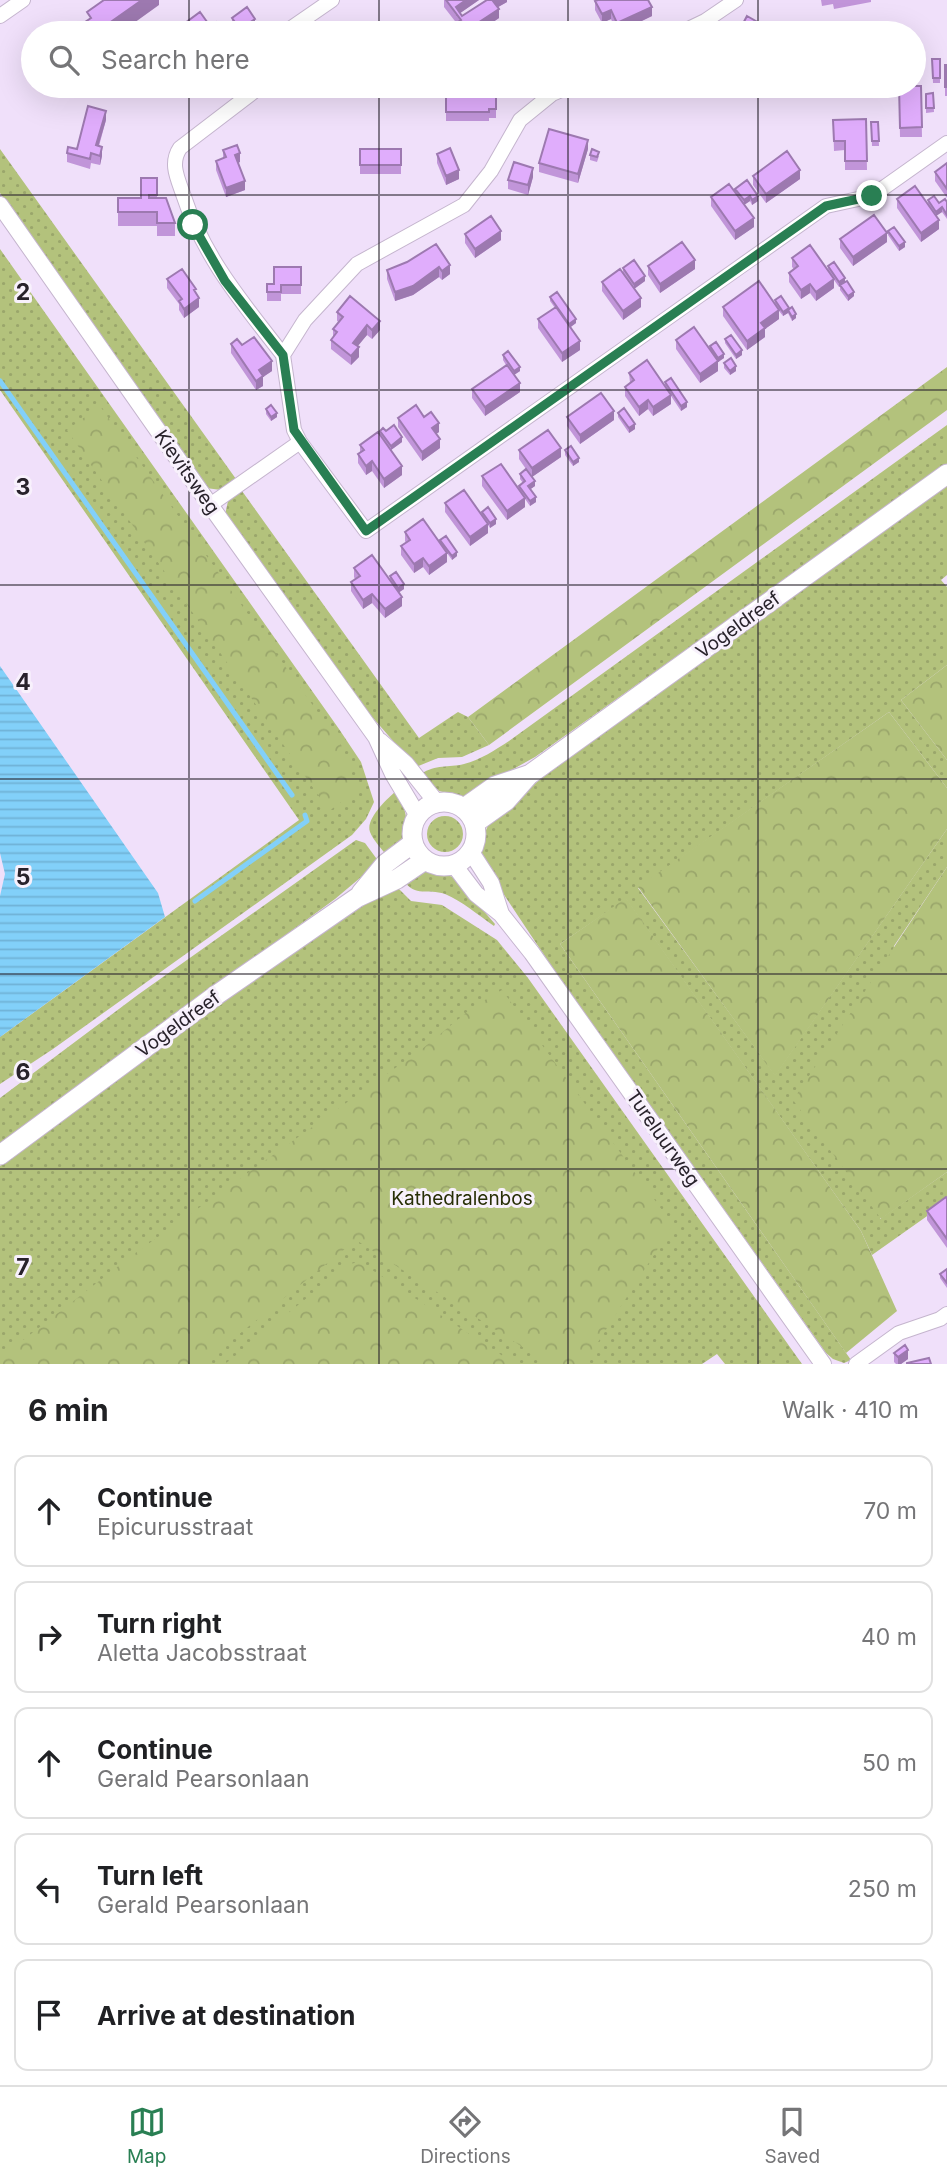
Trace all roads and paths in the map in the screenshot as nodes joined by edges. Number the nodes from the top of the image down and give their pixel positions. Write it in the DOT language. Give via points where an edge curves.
graph roads {
  1 [pos="23,0"];
  2 [pos="331,0"];
  3 [pos="736,0"];
  4 [pos="0,16"];
  5 [pos="301,21"];
  6 [pos="705,21"];
  7 [pos="245,98"];
  8 [pos="547,98"];
  9 [pos="947,143"];
  10 [pos="0,205"];
  11 [pos="283,355"];
  12 [pos="300,442"];
  13 [pos="947,474"];
  14 [pos="210,505"];
  15 [pos="376,737"];
  16 [pos="437,803"];
  17 [pos="418,816"];
  18 [pos="469,816"];
  19 [pos="413,843"];
  20 [pos="471,852"];
  21 [pos="425,860"];
  22 [pos="454,865"];
  23 [pos="358,897"];
  24 [pos="501,914"];
  25 [pos="0,1155"];
  26 [pos="947,1314"];
  27 [pos="823,1364"];
  28 [pos="856,1364"];
  1 -- 4 [label="street"];
  2 -- 5 [label="street"];
  3 -- 6 [label="street"];
  7 -- 11 [label="street" via="180,148 174,157 175,169 193,225 225,281"];
  8 -- 11 [label="street" via="520,120 491,171 464,205 357,264 305,320"];
  9 -- 12 [label="street" via="872,196 826,206 366,531"];
  10 -- 14 [label="street, Kievitsweg"];
  11 -- 12 [label="street" via="294,430"];
  12 -- 14 [label="street"];
  13 -- 18 [label="main road, Vogeldreef" via="529,775 506,801"];
  14 -- 15 [label="street, Kievitsweg"];
  15 -- 16 [label="street, Kievitsweg" via="406,764"];
  15 -- 17 [label="street, Kievitsweg"];
  16 -- 17 [label="main road"];
  16 -- 18 [label="main road" via="456,804"];
  17 -- 19 [label="main road"];
  18 -- 20 [label="main road" via="477,833"];
  19 -- 21 [label="main road"];
  19 -- 23 [label="main road, Vogeldreef" via="385,864"];
  20 -- 22 [label="main road"];
  20 -- 24 [label="street, Tureluurweg" via="491,883"];
  21 -- 22 [label="main road" via="444,867"];
  21 -- 23 [label="main road, Vogeldreef"];
  22 -- 24 [label="street, Tureluurweg" via="476,894"];
  23 -- 25 [label="main road, Vogeldreef"];
  24 -- 27 [label="street, Tureluurweg"];
  26 -- 28 [label="street" via="900,1334"];
}
